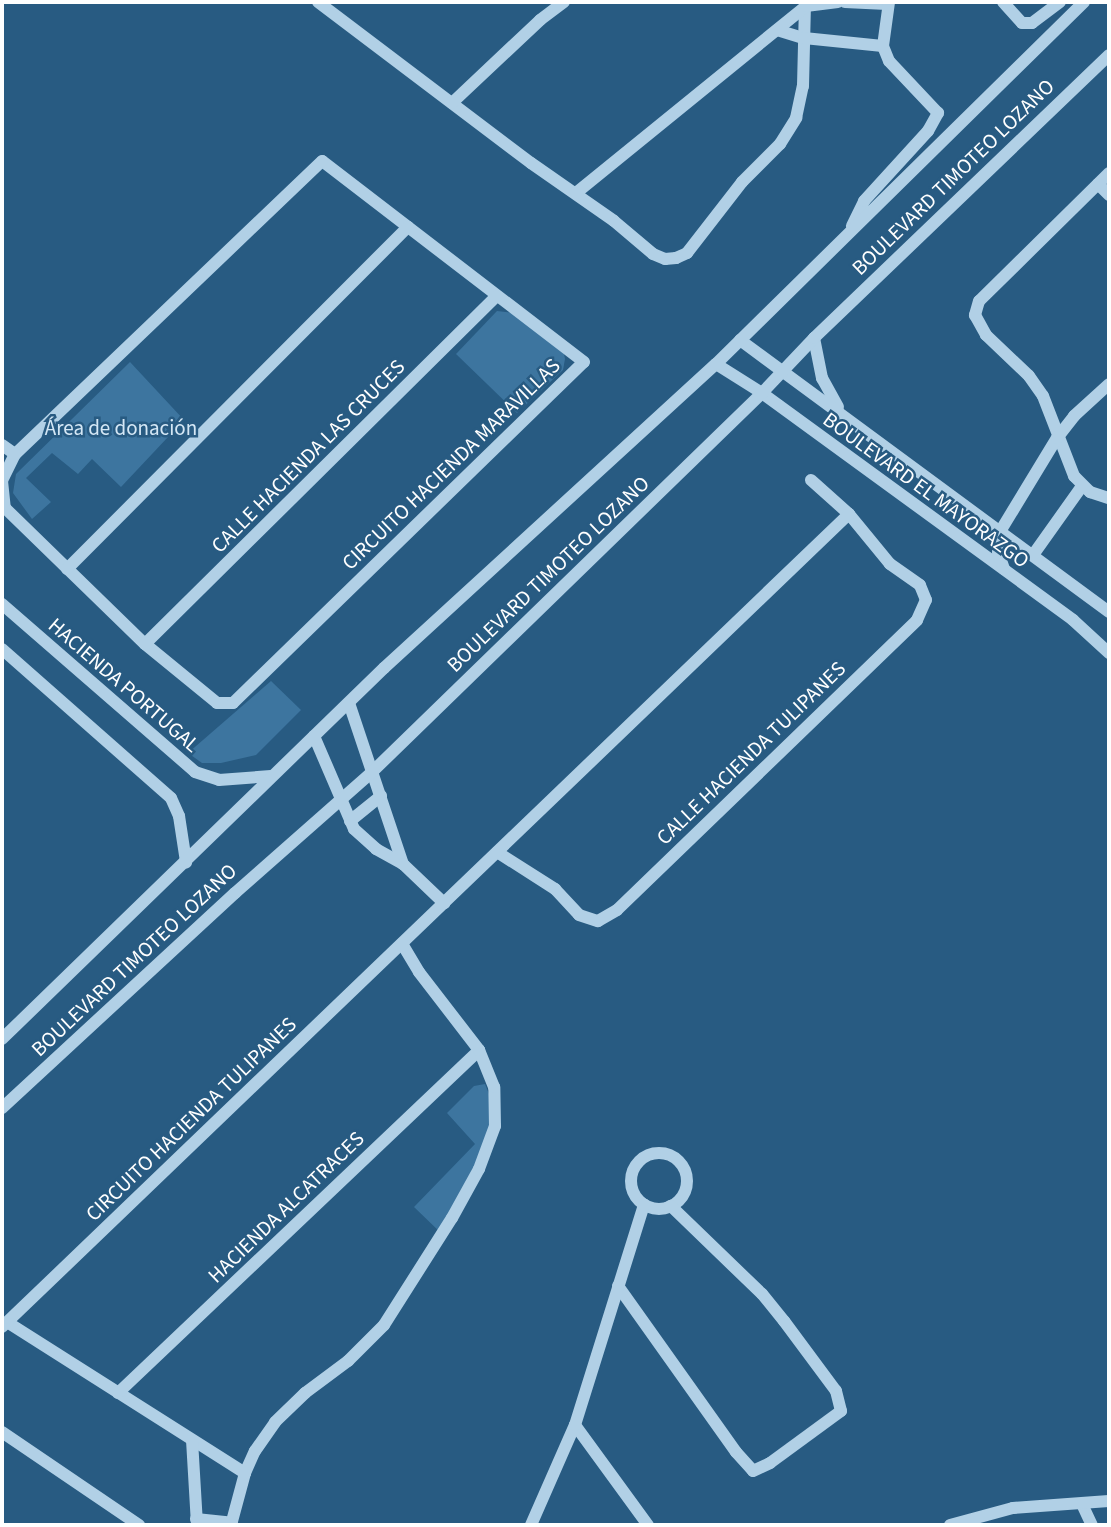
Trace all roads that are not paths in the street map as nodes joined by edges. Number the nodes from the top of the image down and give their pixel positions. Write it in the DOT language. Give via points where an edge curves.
graph roads {
  1 [pos="318,2"];
  2 [pos="564,2"];
  3 [pos="838,2"];
  4 [pos="845,2"];
  5 [pos="1003,2"];
  6 [pos="1060,2"];
  7 [pos="1084,2"];
  8 [pos="888,3"];
  9 [pos="805,4"];
  10 [pos="336,6"];
  11 [pos="777,30"];
  12 [pos="804,38"];
  13 [pos="883,46"];
  14 [pos="1109,55"];
  15 [pos="452,103"];
  16 [pos="1109,173"];
  17 [pos="1098,184"];
  18 [pos="576,193"];
  19 [pos="1109,195"];
  20 [pos="408,227"];
  21 [pos="849,234"];
  22 [pos="497,296"];
  23 [pos="814,338"];
  24 [pos="740,340"];
  25 [pos="716,364"];
  26 [pos="782,372"];
  27 [pos="1109,384"];
  28 [pos="762,393"];
  29 [pos="842,413"];
  30 [pos="1058,438"];
  31 [pos="2,445"];
  32 [pos="15,454"];
  33 [pos="811,480"];
  34 [pos="1082,486"];
  35 [pos="1109,498"];
  36 [pos="3,506"];
  37 [pos="849,514"];
  38 [pos="1000,530"];
  39 [pos="1033,555"];
  40 [pos="67,569"];
  41 [pos="1007,572"];
  42 [pos="2,604"];
  43 [pos="1109,612"];
  44 [pos="145,643"];
  45 [pos="2,649"];
  46 [pos="1109,653"];
  47 [pos="349,703"];
  48 [pos="314,736"];
  49 [pos="371,773"];
  50 [pos="271,776"];
  51 [pos="382,796"];
  52 [pos="342,798"];
  53 [pos="350,821"];
  54 [pos="497,852"];
  55 [pos="186,862"];
  56 [pos="403,864"];
  57 [pos="444,903"];
  58 [pos="402,944"];
  59 [pos="2,1039"];
  60 [pos="479,1050"];
  61 [pos="2,1108"];
  62 [pos="644,1205"];
  63 [pos="671,1206"];
  64 [pos="618,1286"];
  65 [pos="4,1324"];
  66 [pos="118,1393"];
  67 [pos="575,1425"];
  68 [pos="2,1432"];
  69 [pos="192,1440"];
  70 [pos="245,1473"];
  71 [pos="1109,1501"];
  72 [pos="1082,1504"];
  73 [pos="196,1522"];
  74 [pos="231,1524"];
  75 [pos="139,1525"];
  76 [pos="531,1525"];
  77 [pos="648,1525"];
  78 [pos="950,1525"];
  79 [pos="1092,1525"];
  1 -- 10 [label="street"];
  2 -- 15 [label="street"];
  3 -- 9 [label="street"];
  4 -- 8 [label="street"];
  5 -- 6 [label="street" via="1022,23 1032,23"];
  7 -- 21 [label="street, BOULEVARD TIMOTEO LOZANO"];
  8 -- 13 [label="street"];
  9 -- 11 [label="street"];
  9 -- 12 [label="street"];
  10 -- 15 [label="street"];
  11 -- 12 [label="street"];
  11 -- 18 [label="street"];
  12 -- 13 [label="street"];
  12 -- 18 [label="street" via="803,86 796,118 780,144 741,182 687,253 676,258 653,254"];
  13 -- 21 [label="street" via="899,73 938,113 928,131 864,201"];
  14 -- 23 [label="street, BOULEVARD TIMOTEO LOZANO"];
  15 -- 18 [label="street"];
  16 -- 17 [label="street"];
  17 -- 19 [label="street"];
  17 -- 30 [label="street" via="979,301 975,315 986,335 1029,376 1043,397"];
  20 -- 22 [label="street, CIRCUITO HACIENDA MARAVILLAS"];
  20 -- 32 [label="street, CIRCUITO HACIENDA MARAVILLAS" via="322,161"];
  20 -- 40 [label="street"];
  21 -- 24 [label="street, BOULEVARD TIMOTEO LOZANO"];
  22 -- 44 [label="street, CALLE HACIENDA LAS CRUCES"];
  22 -- 44 [label="street, CIRCUITO HACIENDA MARAVILLAS" via="584,362 233,703 217,703"];
  23 -- 26 [label="street, BOULEVARD TIMOTEO LOZANO"];
  23 -- 29 [label="street" via="822,378"];
  24 -- 25 [label="street, BOULEVARD TIMOTEO LOZANO"];
  24 -- 26 [label="street, BOULEVARD EL MAYORAZGO"];
  25 -- 28 [label="street, BOULEVARD EL MAYORAZGO"];
  25 -- 47 [label="street, BOULEVARD TIMOTEO LOZANO"];
  26 -- 28 [label="street, BOULEVARD TIMOTEO LOZANO"];
  26 -- 29 [label="street, BOULEVARD EL MAYORAZGO"];
  27 -- 30 [label="street"];
  28 -- 41 [label="street, BOULEVARD EL MAYORAZGO"];
  28 -- 49 [label="street, BOULEVARD TIMOTEO LOZANO"];
  29 -- 38 [label="street, BOULEVARD EL MAYORAZGO"];
  30 -- 34 [label="street"];
  30 -- 38 [label="street"];
  31 -- 32 [label="street"];
  32 -- 36 [label="street" via="2,481"];
  33 -- 37 [label="street, CALLE HACIENDA TULIPANES"];
  34 -- 35 [label="street"];
  34 -- 39 [label="street"];
  36 -- 40 [label="street, CIRCUITO HACIENDA MARAVILLAS"];
  37 -- 54 [label="street"];
  37 -- 54 [label="street, CALLE HACIENDA TULIPANES" via="890,564 920,585 926,600 924,610 617,910 598,921 579,915 555,890"];
  38 -- 39 [label="street, BOULEVARD EL MAYORAZGO"];
  38 -- 41 [label="street" via="998,552"];
  39 -- 43 [label="street, BOULEVARD EL MAYORAZGO"];
  40 -- 44 [label="street, CIRCUITO HACIENDA MARAVILLAS"];
  41 -- 46 [label="street, BOULEVARD EL MAYORAZGO"];
  42 -- 50 [label="street, HACIENDA PORTUGAL" via="195,772 219,780"];
  45 -- 55 [label="street" via="171,798 179,816"];
  47 -- 48 [label="street, BOULEVARD TIMOTEO LOZANO"];
  47 -- 49 [label="street"];
  48 -- 50 [label="street, BOULEVARD TIMOTEO LOZANO"];
  48 -- 52 [label="street"];
  49 -- 51 [label="street"];
  49 -- 52 [label="street, BOULEVARD TIMOTEO LOZANO"];
  50 -- 55 [label="street, BOULEVARD TIMOTEO LOZANO"];
  51 -- 53 [label="street"];
  51 -- 56 [label="street"];
  52 -- 53 [label="street"];
  52 -- 61 [label="street, BOULEVARD TIMOTEO LOZANO"];
  53 -- 56 [label="street" via="364,839"];
  54 -- 57 [label="street"];
  55 -- 59 [label="street, BOULEVARD TIMOTEO LOZANO"];
  56 -- 57 [label="street"];
  57 -- 58 [label="street, CIRCUITO HACIENDA TULIPANES"];
  58 -- 60 [label="street"];
  58 -- 65 [label="street, CIRCUITO HACIENDA TULIPANES"];
  60 -- 66 [label="street, HACIENDA ALCATRACES"];
  60 -- 70 [label="street" via="494,1087 495,1126 452,1218 384,1325 275,1422"];
  62 -- 63 [label="street" via="657,1209"];
  62 -- 63 [label="street" via="633,1191 631,1174 640,1160 656,1153 672,1156 684,1168 686,1185"];
  62 -- 64 [label="street"];
  63 -- 64 [label="street" via="762,1294 836,1391 841,1411 753,1471"];
  64 -- 67 [label="street"];
  65 -- 66 [label="street, CIRCUITO HACIENDA TULIPANES"];
  66 -- 69 [label="street, CIRCUITO HACIENDA TULIPANES"];
  67 -- 76 [label="street"];
  67 -- 77 [label="street"];
  68 -- 75 [label="street"];
  69 -- 70 [label="street, CIRCUITO HACIENDA TULIPANES"];
  69 -- 73 [label="street"];
  70 -- 74 [label="street"];
  71 -- 72 [label="street"];
  72 -- 78 [label="street" via="1013,1508"];
  72 -- 79 [label="street"];
  73 -- 74 [label="street"];
}
